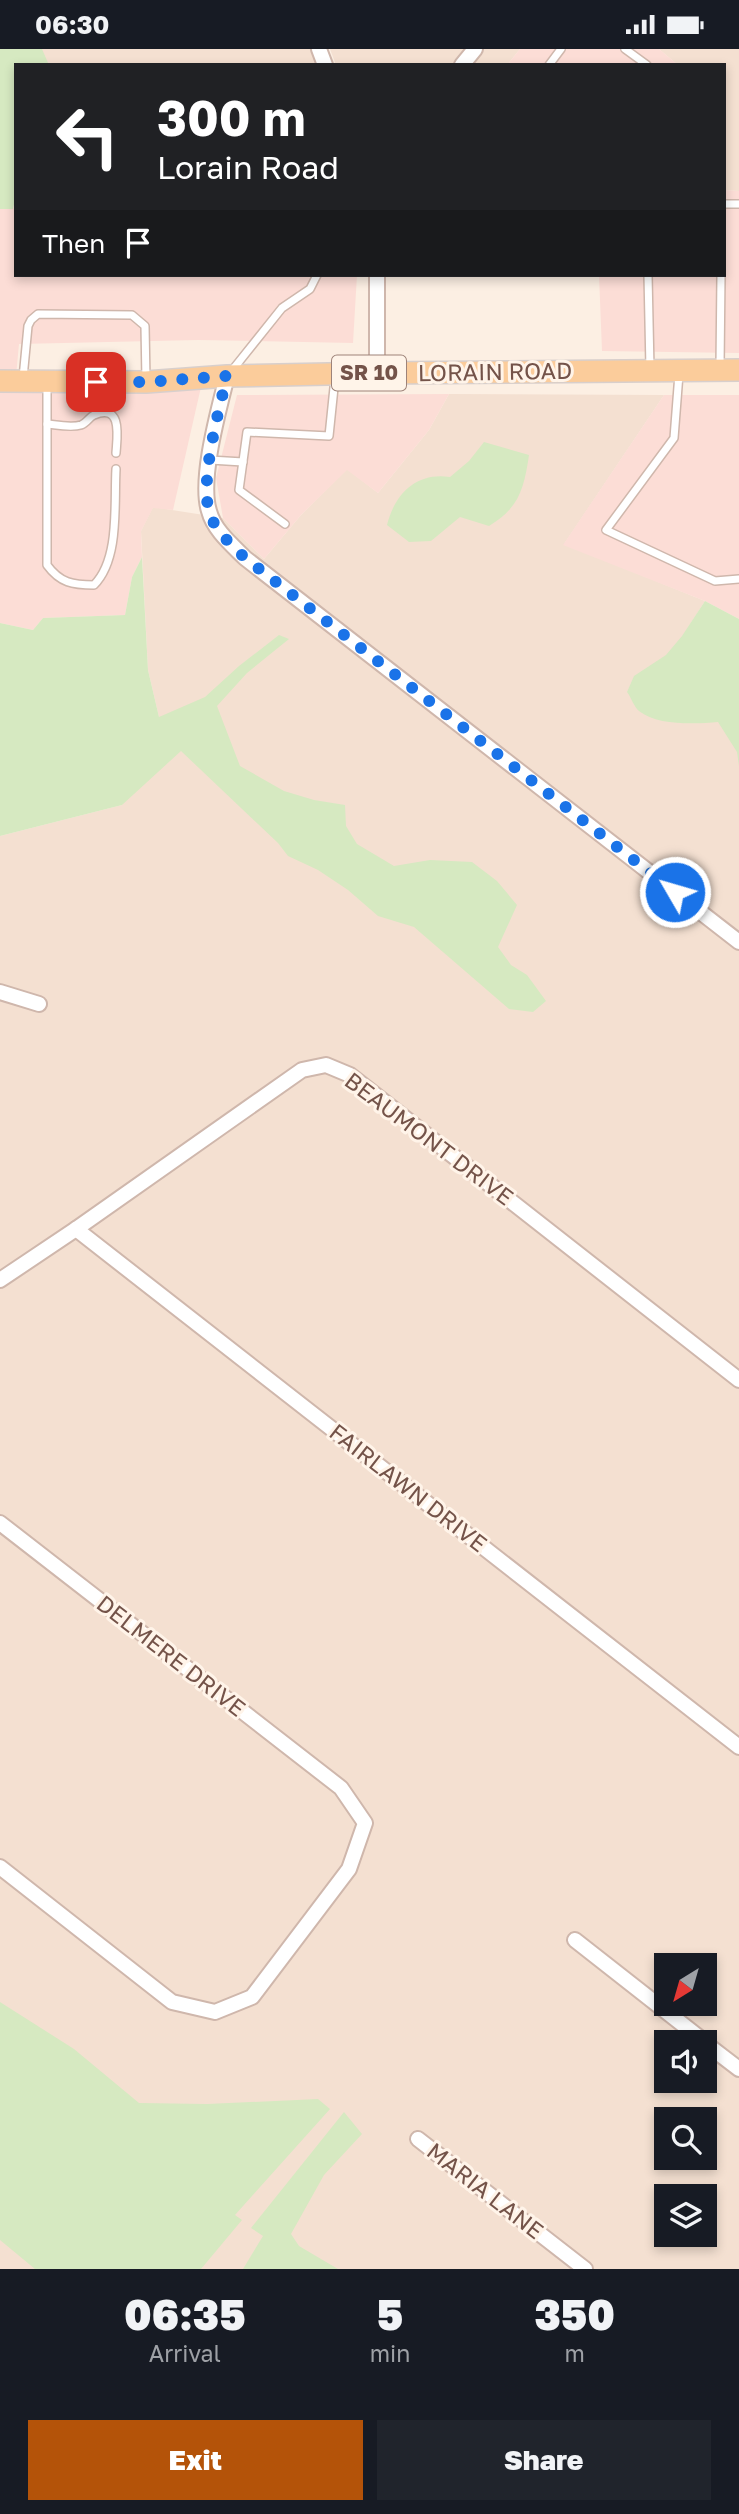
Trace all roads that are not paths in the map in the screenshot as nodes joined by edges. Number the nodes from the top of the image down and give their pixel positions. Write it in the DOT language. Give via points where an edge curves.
graph roads {
  1 [pos="475,49"];
  2 [pos="625,49"];
  3 [pos="464,63"];
  4 [pos="644,63"];
  5 [pos="316,277"];
  6 [pos="377,277"];
  7 [pos="648,277"];
  8 [pos="721,277"];
  9 [pos="650,370"];
  10 [pos="679,370"];
  11 [pos="729,370"];
  12 [pos="377,373"];
  13 [pos="335,374"];
  14 [pos="227,376"];
  15 [pos="0,381"];
  16 [pos="23,382"];
  17 [pos="47,382"];
  18 [pos="146,382"];
  19 [pos="47,424"];
  20 [pos="116,453"];
  21 [pos="210,460"];
  22 [pos="243,462"];
  23 [pos="116,469"];
  24 [pos="285,524"];
  25 [pos="739,579"];
  26 [pos="739,942"];
  27 [pos="0,992"];
  28 [pos="39,1004"];
  29 [pos="76,1229"];
  30 [pos="0,1280"];
  31 [pos="739,1380"];
  32 [pos="0,1524"];
  33 [pos="739,1747"];
  34 [pos="0,1867"];
  35 [pos="575,1940"];
  36 [pos="690,2030"];
  37 [pos="717,2052"];
  38 [pos="739,2069"];
  39 [pos="418,2139"];
  40 [pos="585,2269"];
  1 -- 3 [label="street"];
  2 -- 4 [label="lane"];
  5 -- 14 [label="lane" via="310,289 282,308"];
  6 -- 12 [label="street"];
  7 -- 9 [label="lane"];
  8 -- 11 [label="lane"];
  9 -- 10 [label="main road, LORAIN ROAD / SR 10"];
  9 -- 12 [label="main road, LORAIN ROAD / SR 10"];
  10 -- 11 [label="main road, LORAIN ROAD / SR 10"];
  10 -- 25 [label="lane" via="674,438 606,530 715,581"];
  12 -- 13 [label="main road, LORAIN ROAD / SR 10"];
  13 -- 14 [label="main road, LORAIN ROAD / SR 10"];
  13 -- 22 [label="lane" via="329,436 247,432"];
  14 -- 18 [label="main road, LORAIN ROAD / SR 10"];
  14 -- 21 [label="street"];
  15 -- 16 [label="main road, LORAIN ROAD / SR 10"];
  16 -- 17 [label="main road, LORAIN ROAD / SR 10"];
  16 -- 18 [label="lane" via="28,326 38,314 138,318 145,326"];
  17 -- 18 [label="main road, LORAIN ROAD / SR 10"];
  17 -- 19 [label="lane"];
  19 -- 20 [label="lane" via="77,426 106,413 118,422"];
  19 -- 23 [label="lane" via="47,565 54,576 72,585 94,585 111,556"];
  21 -- 22 [label="lane"];
  21 -- 26 [label="street" via="209,510 217,528 245,558"];
  22 -- 24 [label="lane" via="239,490"];
  27 -- 28 [label="street"];
  29 -- 30 [label="street, BEAUMONT DRIVE"];
  29 -- 31 [label="street, BEAUMONT DRIVE" via="302,1070 326,1065 350,1076"];
  29 -- 33 [label="street, FAIRLAWN DRIVE"];
  32 -- 34 [label="street, DELMERE DRIVE" via="341,1788 365,1823 349,1869 252,1997 215,2012 172,2002"];
  35 -- 36 [label="street"];
  37 -- 38 [label="street"];
  39 -- 40 [label="street, MARIA LANE"];
}
